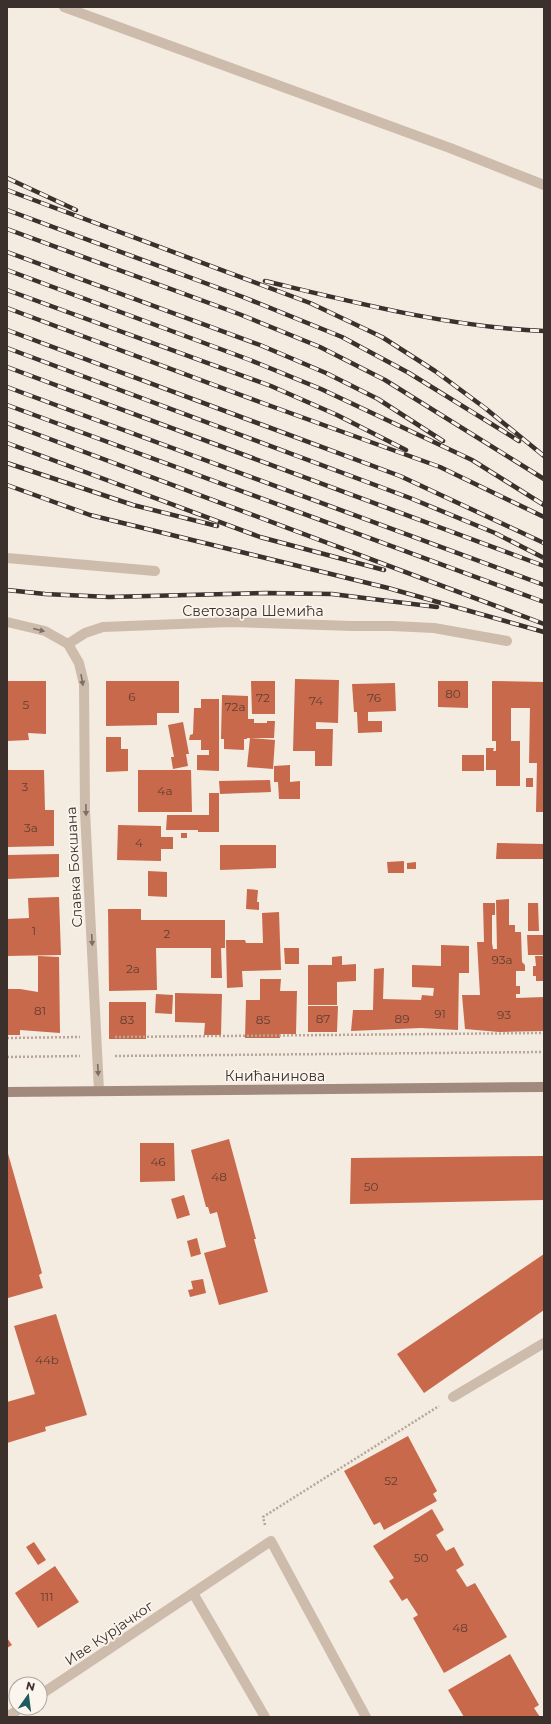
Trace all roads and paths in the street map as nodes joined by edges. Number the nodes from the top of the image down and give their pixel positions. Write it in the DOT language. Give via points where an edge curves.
graph roads {
  1 [pos="64,7"];
  2 [pos="544,185"];
  3 [pos="7,558"];
  4 [pos="155,571"];
  5 [pos="7,622"];
  6 [pos="507,641"];
  7 [pos="68,644"];
  8 [pos="544,1033"];
  9 [pos="96,1037"];
  10 [pos="7,1038"];
  11 [pos="544,1052"];
  12 [pos="97,1056"];
  13 [pos="7,1057"];
  14 [pos="544,1087"];
  15 [pos="99,1091"];
  16 [pos="7,1092"];
  17 [pos="544,1343"];
  18 [pos="453,1397"];
  19 [pos="271,1541"];
  20 [pos="193,1593"];
  21 [pos="48,1690"];
  22 [pos="265,1717"];
  23 [pos="366,1717"];
  1 -- 2 [label="street"];
  3 -- 4 [label="street"];
  5 -- 7 [label="street, one-way" via="45,631"];
  6 -- 7 [label="street, Светозара Шемића" via="434,628 230,622 104,627 85,633"];
  7 -- 9 [label="street, Славка Бокшана, one-way" via="79,663 84,684 85,811"];
  8 -- 9 [label="path"];
  9 -- 10 [label="path"];
  9 -- 12 [label="street, Славка Бокшана"];
  11 -- 12 [label="path"];
  12 -- 13 [label="path"];
  12 -- 15 [label="street, Славка Бокшана, one-way"];
  14 -- 15 [label="main road, Книћанинова"];
  15 -- 16 [label="main road, Книћанинова"];
  17 -- 18 [label="street"];
  18 -- 19 [label="path" via="263,1517"];
  19 -- 20 [label="street, Иве Курјачког"];
  19 -- 23 [label="street"];
  20 -- 21 [label="street, Иве Курјачког"];
  20 -- 22 [label="street"];
}
